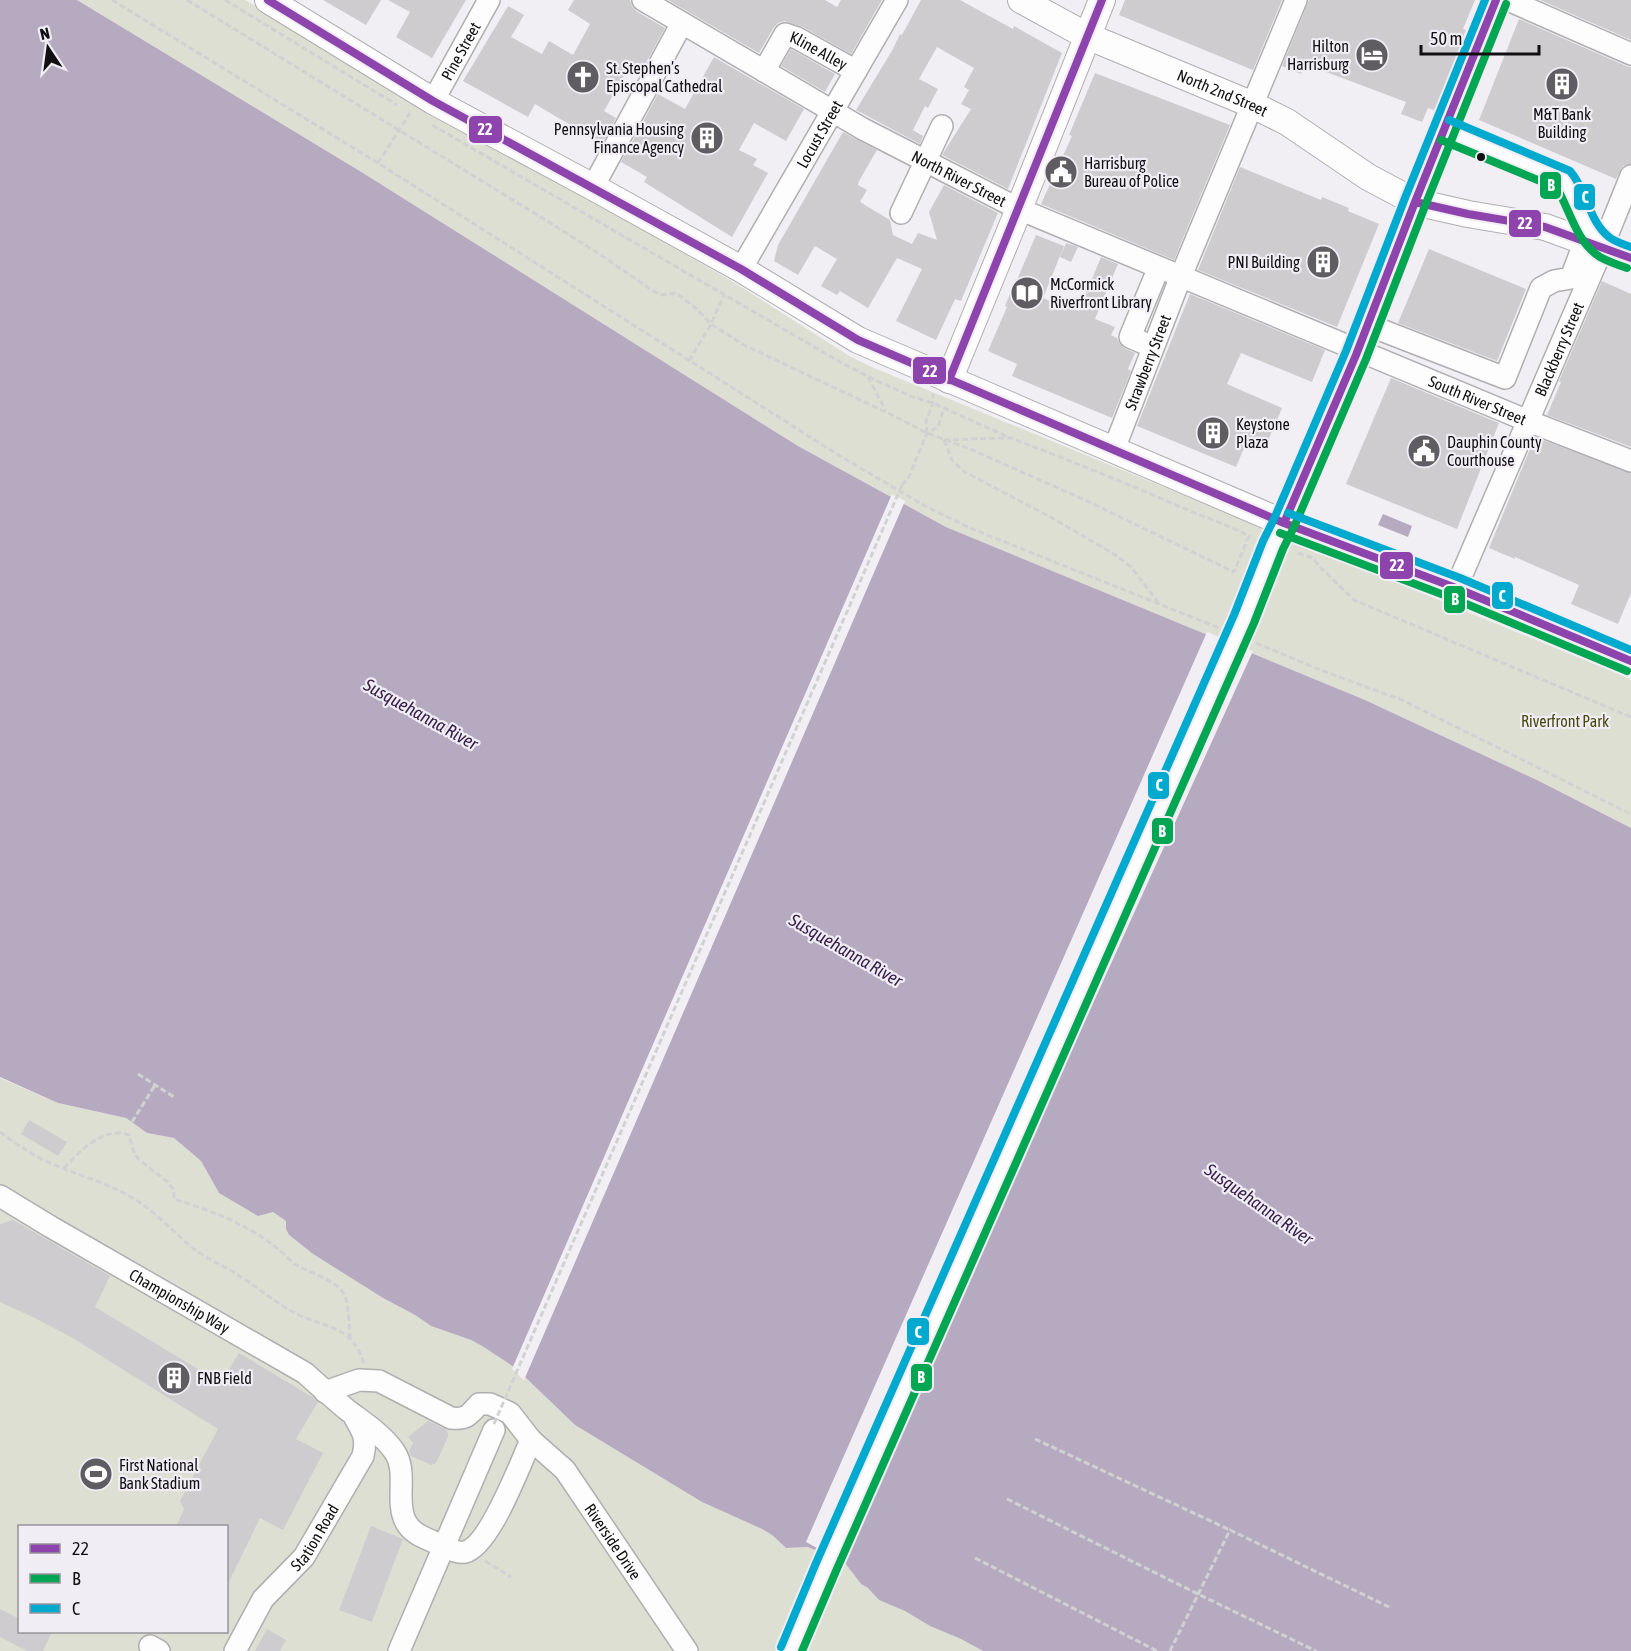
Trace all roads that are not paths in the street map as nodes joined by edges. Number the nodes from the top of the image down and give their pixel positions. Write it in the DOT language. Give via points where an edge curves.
graph roads {
  1 [pos="489,0"];
  2 [pos="643,0"];
  3 [pos="897,0"];
  4 [pos="1021,0"];
  5 [pos="1102,0"];
  6 [pos="1296,0"];
  7 [pos="1496,0"];
  8 [pos="1508,0"];
  9 [pos="279,3"];
  10 [pos="682,23"];
  11 [pos="1087,36"];
  12 [pos="1631,54"];
  13 [pos="764,71"];
  14 [pos="856,71"];
  15 [pos="1253,105"];
  16 [pos="832,111"];
  17 [pos="432,113"];
  18 [pos="942,126"];
  19 [pos="1445,130"];
  20 [pos="926,162"];
  21 [pos="1631,176"];
  22 [pos="593,187"];
  23 [pos="1415,202"];
  24 [pos="1019,209"];
  25 [pos="901,213"];
  26 [pos="1594,244"];
  27 [pos="1631,258"];
  28 [pos="741,269"];
  29 [pos="1181,276"];
  30 [pos="1154,279"];
  31 [pos="1579,281"];
  32 [pos="1368,325"];
  33 [pos="1153,347"];
  34 [pos="1358,349"];
  35 [pos="941,386"];
  36 [pos="1528,421"];
  37 [pos="1114,448"];
  38 [pos="1631,461"];
  39 [pos="1284,523"];
  40 [pos="1456,588"];
  41 [pos="1631,661"];
  42 [pos="0,1196"];
  43 [pos="325,1392"];
  44 [pos="354,1414"];
  45 [pos="494,1427"];
  46 [pos="531,1440"];
  47 [pos="445,1546"];
  48 [pos="235,1651"];
  49 [pos="399,1651"];
  50 [pos="687,1651"];
  51 [pos="791,1651"];
  1 -- 17 [label="street, Pine Street"];
  2 -- 10 [label="street, North River Street"];
  3 -- 14 [label="street, Locust Street"];
  4 -- 11 [label="main road, North 2nd Street"];
  5 -- 11 [label="main road"];
  6 -- 15 [label="street"];
  7 -- 19 [label="main road"];
  8 -- 12 [label="street"];
  9 -- 17 [label="main road"];
  10 -- 13 [label="street, North River Street"];
  10 -- 22 [label="street"];
  11 -- 15 [label="main road, North 2nd Street"];
  11 -- 24 [label="main road"];
  13 -- 14 [label="street, Kline Alley" via="785,34"];
  13 -- 16 [label="street, North River Street"];
  14 -- 16 [label="street, Locust Street"];
  15 -- 23 [label="main road, North 2nd Street"];
  15 -- 29 [label="street, Strawberry Street"];
  16 -- 20 [label="street, North River Street"];
  16 -- 28 [label="street, Locust Street"];
  17 -- 22 [label="main road"];
  18 -- 20 [label="street"];
  19 -- 23 [label="main road"];
  19 -- 26 [label="street" via="1564,180"];
  20 -- 24 [label="street, North River Street"];
  20 -- 25 [label="street"];
  21 -- 26 [label="street, Blackberry Street"];
  22 -- 28 [label="main road"];
  23 -- 26 [label="main road, North 2nd Street" via="1545,227"];
  23 -- 32 [label="main road"];
  24 -- 29 [label="street, North River Street"];
  24 -- 35 [label="main road"];
  26 -- 27 [label="main road, North 2nd Street"];
  26 -- 31 [label="street, Blackberry Street"];
  28 -- 35 [label="main road"];
  29 -- 33 [label="street, Strawberry Street"];
  29 -- 34 [label="street, North River Street"];
  30 -- 33 [label="street" via="1130,337"];
  31 -- 32 [label="street" via="1554,281 1542,288 1505,378"];
  31 -- 36 [label="street, Blackberry Street"];
  32 -- 34 [label="main road"];
  33 -- 37 [label="street, Strawberry Street"];
  34 -- 36 [label="street, South River Street"];
  34 -- 39 [label="main road"];
  35 -- 37 [label="main road"];
  36 -- 38 [label="street, South River Street"];
  36 -- 40 [label="street, Blackberry Street"];
  37 -- 39 [label="main road"];
  39 -- 40 [label="main road"];
  39 -- 51 [label="main road, bridge"];
  40 -- 41 [label="main road"];
  42 -- 43 [label="street, Championship Way" via="305,1373"];
  43 -- 44 [label="street, Championship Way"];
  43 -- 46 [label="street, Riverside Drive" via="359,1380 379,1381 459,1419 479,1404 490,1404 510,1413"];
  44 -- 47 [label="street, Championship Way" via="395,1453 401,1470 400,1503 410,1529"];
  44 -- 48 [label="street, Station Road" via="366,1442 363,1456 304,1557 263,1599"];
  45 -- 47 [label="street"];
  46 -- 47 [label="street, Championship Way" via="500,1509 478,1545 460,1553"];
  46 -- 50 [label="street, Riverside Drive" via="566,1470"];
  47 -- 49 [label="street"];
}
